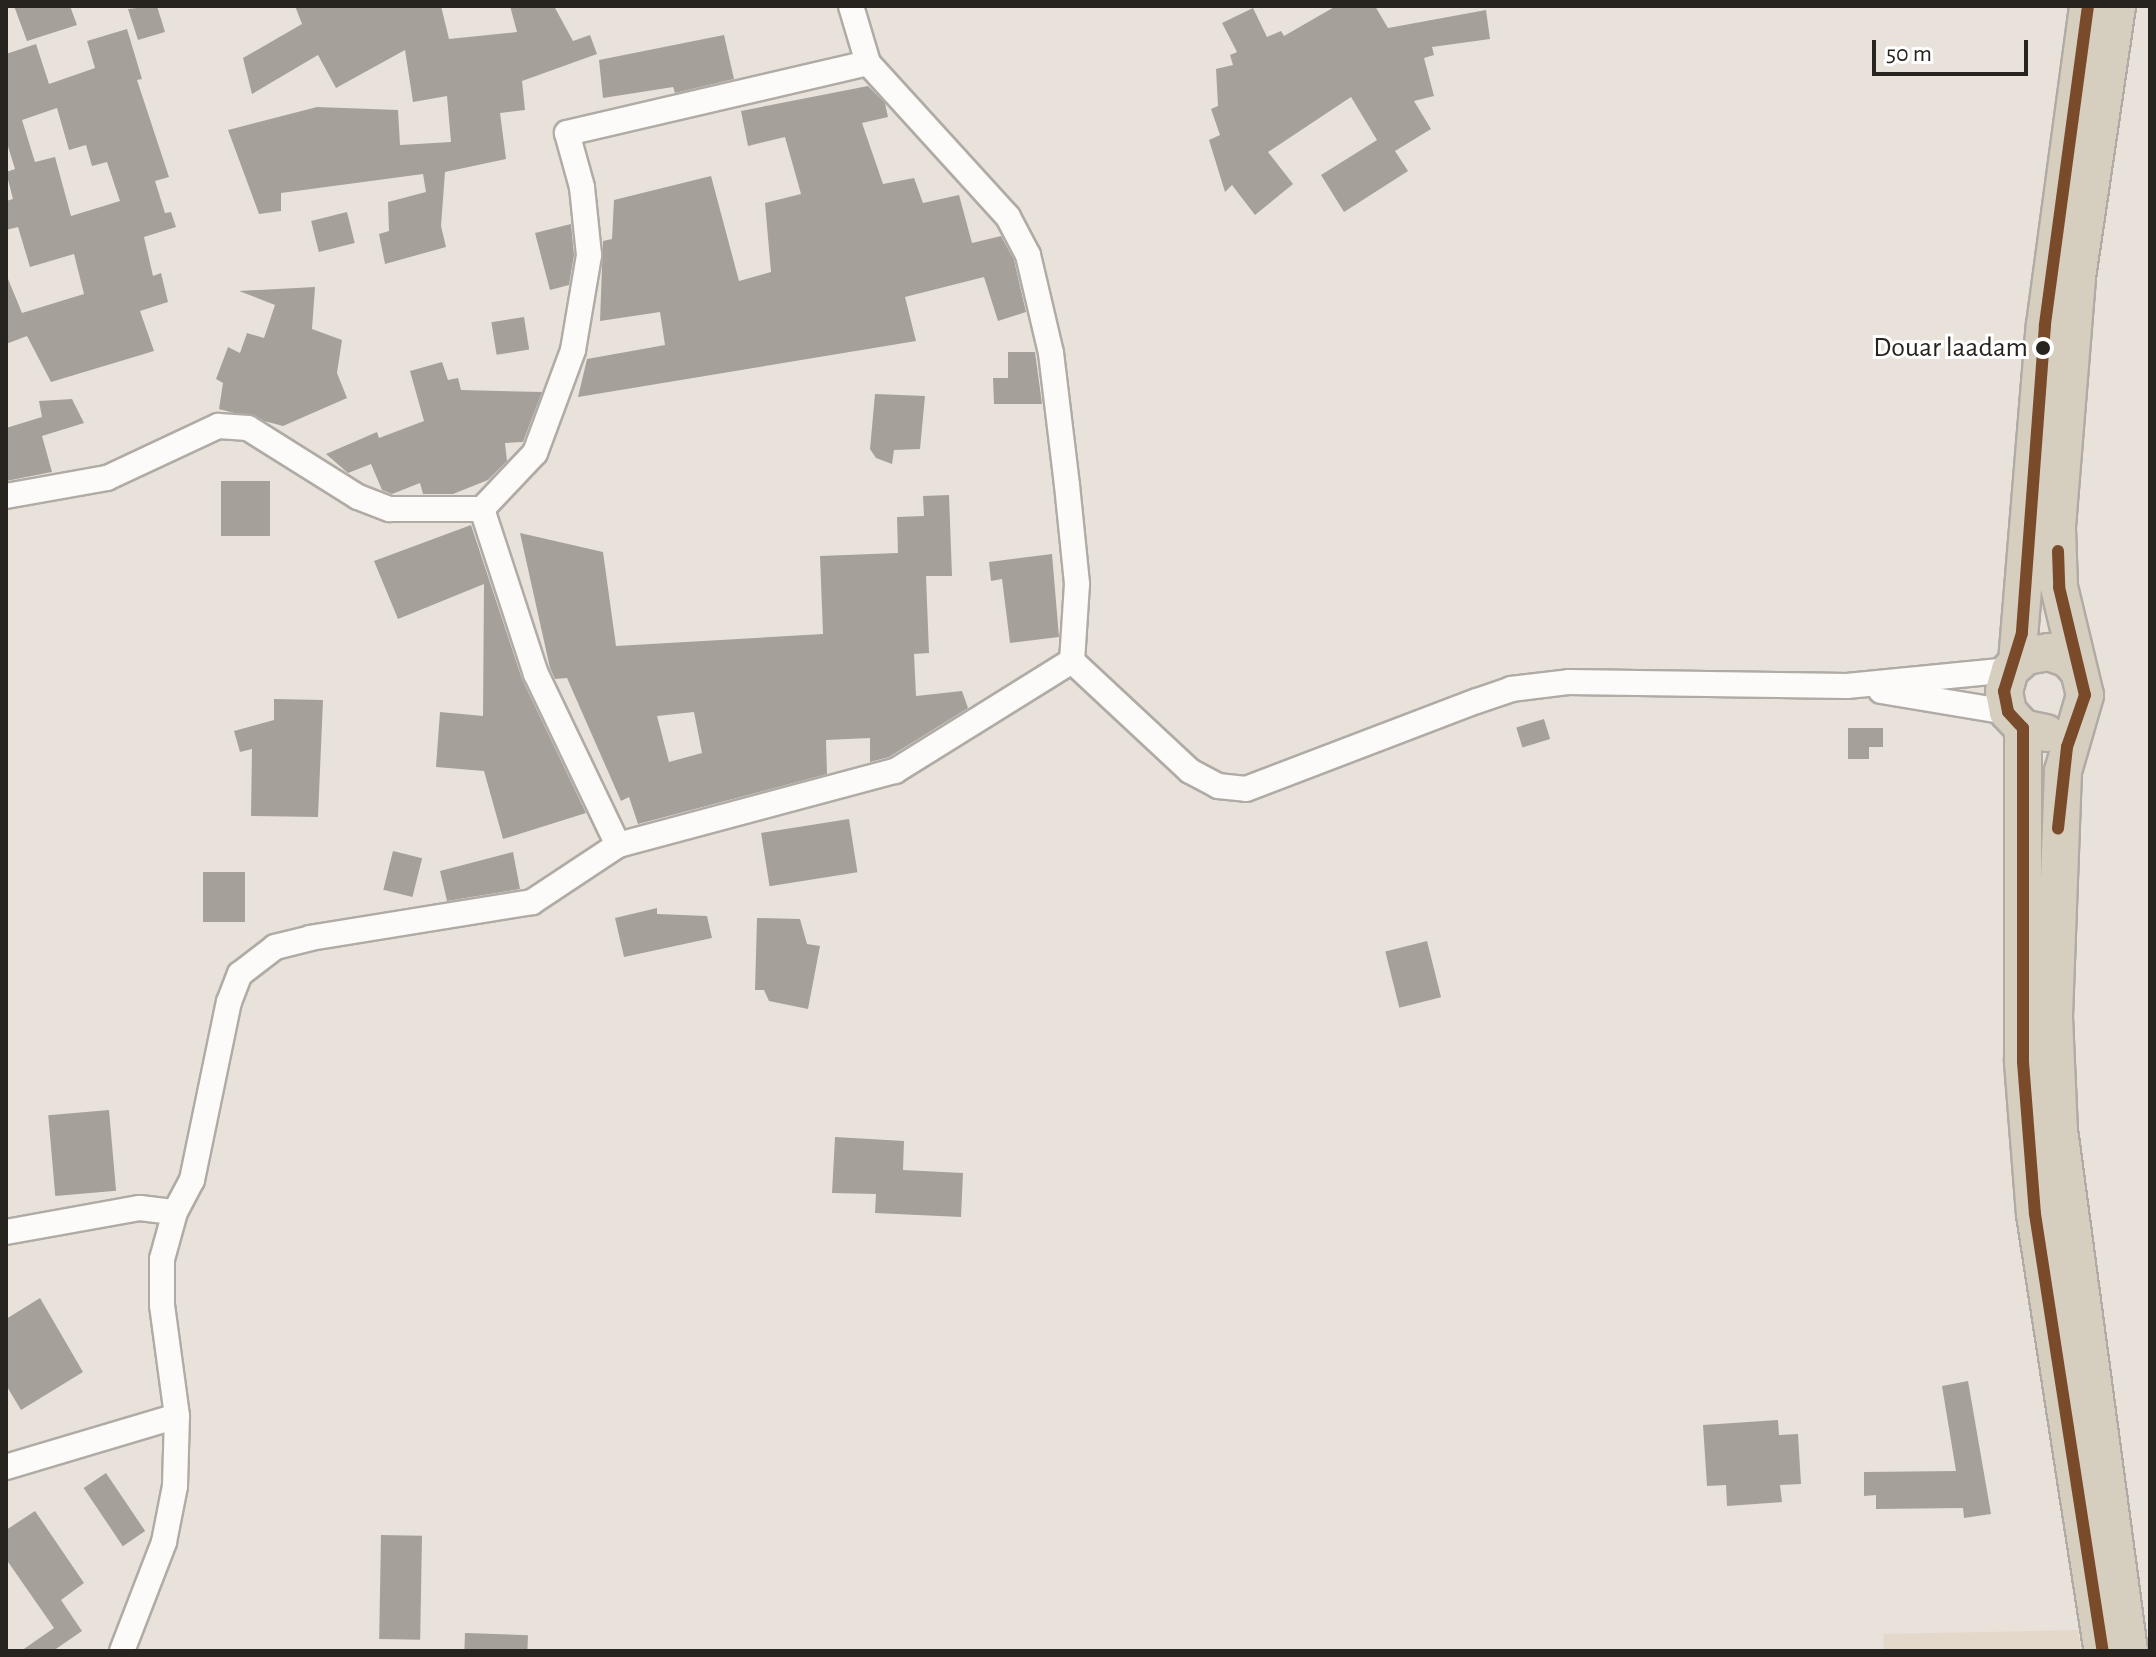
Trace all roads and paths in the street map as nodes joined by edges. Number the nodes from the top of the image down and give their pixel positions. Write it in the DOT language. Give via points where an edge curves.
graph roads {
  1 [pos="851,6"];
  2 [pos="2088,6"];
  3 [pos="2117,6"];
  4 [pos="868,63"];
  5 [pos="6,496"];
  6 [pos="482,509"];
  7 [pos="1072,661"];
  8 [pos="2014,666"];
  9 [pos="2077,669"];
  10 [pos="1847,686"];
  11 [pos="2016,720"];
  12 [pos="2075,720"];
  13 [pos="618,845"];
  14 [pos="175,1212"];
  15 [pos="6,1232"];
  16 [pos="177,1416"];
  17 [pos="6,1467"];
  18 [pos="122,1651"];
  19 [pos="2103,1651"];
  20 [pos="2129,1651"];
  1 -- 4 [label="street"];
  2 -- 8 [label="highway" via="2045,325"];
  3 -- 9 [label="highway" via="2077,278 2057,529 2059,587"];
  4 -- 6 [label="street" via="567,133 582,187 589,255 573,350 535,453"];
  4 -- 7 [label="street" via="1008,217 1028,255 1051,353 1067,485 1077,584"];
  5 -- 6 [label="street" via="107,478 218,426 248,428 358,497 390,509"];
  6 -- 13 [label="street" via="536,674"];
  7 -- 10 [label="street" via="1190,771 1218,786 1246,789 1511,689 1569,682"];
  7 -- 13 [label="street" via="895,771"];
  8 -- 9 [label="highway" via="2049,652"];
  8 -- 10 [label="street"];
  8 -- 11 [label="highway" via="2004,691"];
  9 -- 12 [label="highway" via="2085,695"];
  10 -- 11 [label="street"];
  11 -- 12 [label="highway" via="2050,734"];
  11 -- 19 [label="highway" via="2023,1062 2035,1214"];
  12 -- 20 [label="highway" via="2063,771 2056,855 2059,1130"];
  13 -- 14 [label="street" via="532,902 310,938 275,947 254,960 240,974 229,1002 192,1180"];
  14 -- 15 [label="street" via="140,1208 93,1213"];
  14 -- 16 [label="street" via="162,1259 162,1305"];
  16 -- 17 [label="street"];
  16 -- 18 [label="street" via="175,1486 164,1542"];
}
